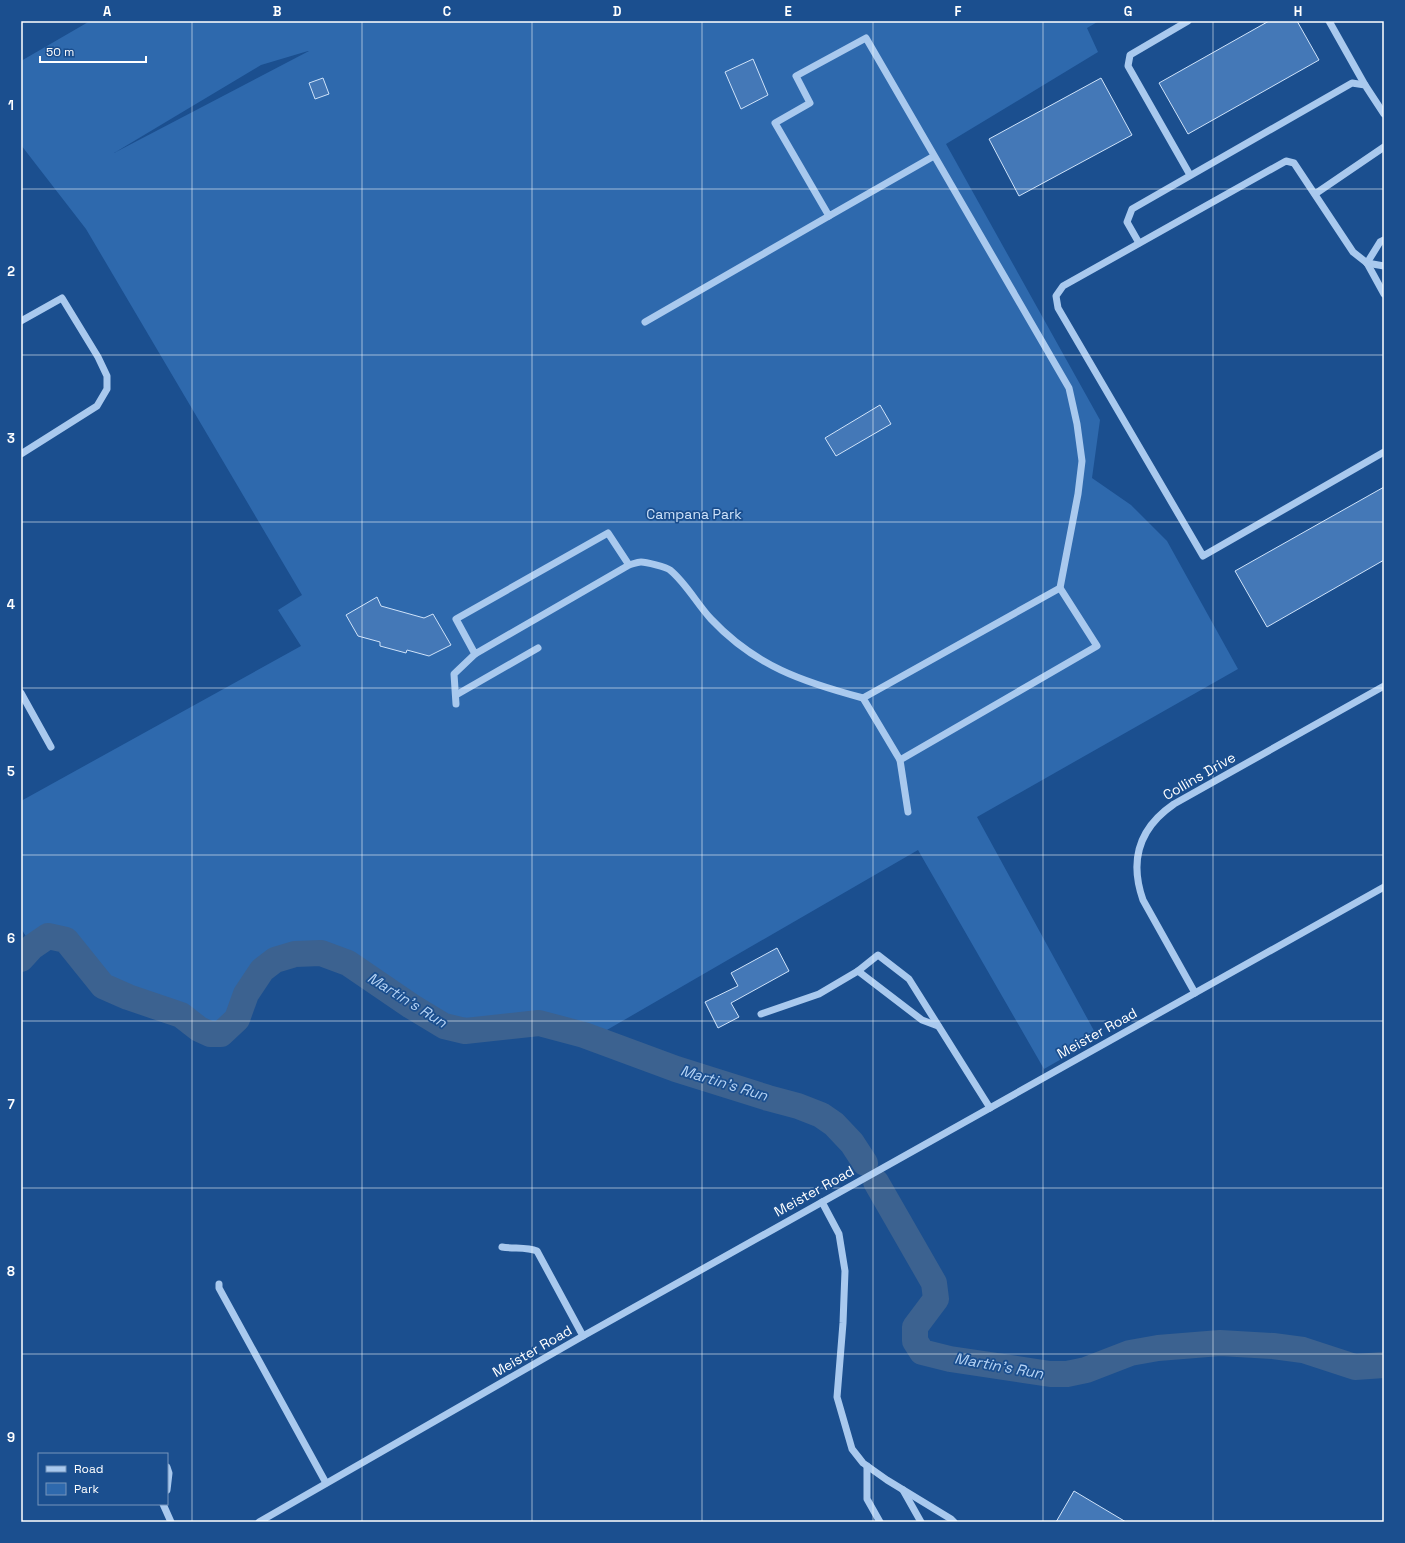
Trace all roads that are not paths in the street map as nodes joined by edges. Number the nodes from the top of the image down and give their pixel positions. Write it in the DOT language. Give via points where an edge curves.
graph roads {
  1 [pos="1188,21"];
  2 [pos="1329,21"];
  3 [pos="1365,85"];
  4 [pos="1383,109"];
  5 [pos="1384,147"];
  6 [pos="934,156"];
  7 [pos="1190,175"];
  8 [pos="1315,194"];
  9 [pos="829,216"];
  10 [pos="1384,240"];
  11 [pos="1139,243"];
  12 [pos="1366,263"];
  13 [pos="1384,266"];
  14 [pos="1384,294"];
  15 [pos="21,321"];
  16 [pos="645,322"];
  17 [pos="1384,452"];
  18 [pos="21,454"];
  19 [pos="629,565"];
  20 [pos="1060,588"];
  21 [pos="538,648"];
  22 [pos="475,654"];
  23 [pos="1384,686"];
  24 [pos="21,693"];
  25 [pos="456,695"];
  26 [pos="863,698"];
  27 [pos="456,704"];
  28 [pos="51,746"];
  29 [pos="900,760"];
  30 [pos="908,812"];
  31 [pos="1384,886"];
  32 [pos="858,971"];
  33 [pos="1195,993"];
  34 [pos="761,1014"];
  35 [pos="938,1026"];
  36 [pos="990,1108"];
  37 [pos="822,1202"];
  38 [pos="502,1247"];
  39 [pos="219,1284"];
  40 [pos="583,1336"];
  41 [pos="867,1466"];
  42 [pos="168,1470"];
  43 [pos="168,1482"];
  44 [pos="326,1483"];
  45 [pos="903,1490"];
  46 [pos="163,1505"];
  47 [pos="171,1522"];
  48 [pos="259,1522"];
  49 [pos="880,1522"];
  50 [pos="921,1522"];
  51 [pos="954,1522"];
  1 -- 7 [label="street" via="1130,55 1128,66"];
  2 -- 3 [label="street"];
  3 -- 4 [label="street"];
  3 -- 7 [label="street" via="1352,83"];
  5 -- 8 [label="street"];
  6 -- 9 [label="street"];
  6 -- 9 [label="street" via="866,38 796,76 810,103 775,123"];
  6 -- 20 [label="street" via="1069,388 1082,461"];
  7 -- 11 [label="street" via="1132,209 1127,222"];
  8 -- 11 [label="street" via="1294,163 1286,161"];
  8 -- 12 [label="street" via="1353,252"];
  9 -- 16 [label="street"];
  10 -- 12 [label="street"];
  11 -- 17 [label="street" via="1063,286 1056,296 1058,308 1203,556"];
  12 -- 13 [label="street"];
  12 -- 14 [label="street"];
  15 -- 18 [label="street" via="62,298 98,357 107,376 107,389 97,406"];
  19 -- 22 [label="street"];
  19 -- 22 [label="street" via="608,533 456,619"];
  19 -- 26 [label="street" via="640,562 669,568 710,618 756,658 816,686"];
  20 -- 26 [label="street"];
  20 -- 29 [label="street" via="1097,646"];
  21 -- 25 [label="street"];
  22 -- 25 [label="street" via="454,674"];
  23 -- 33 [label="street, Collins Drive" via="1174,804 1150,825 1139,849 1136,875 1138,887"];
  24 -- 28 [label="street"];
  25 -- 27 [label="street"];
  26 -- 29 [label="street"];
  29 -- 30 [label="street"];
  31 -- 33 [label="street, Meister Road"];
  32 -- 34 [label="street" via="819,994"];
  32 -- 35 [label="street" via="922,1020"];
  32 -- 35 [label="street" via="878,955 909,979"];
  33 -- 36 [label="street, Meister Road"];
  35 -- 36 [label="street"];
  36 -- 37 [label="street, Meister Road"];
  37 -- 40 [label="street, Meister Road"];
  37 -- 41 [label="street" via="839,1234 844,1272 844,1323 837,1397 852,1449"];
  38 -- 40 [label="street" via="537,1251"];
  39 -- 44 [label="street"];
  40 -- 44 [label="street, Meister Road"];
  41 -- 45 [label="street"];
  41 -- 49 [label="street" via="867,1499"];
  42 -- 43 [label="street"];
  44 -- 48 [label="street, Meister Road"];
  45 -- 50 [label="street"];
  45 -- 51 [label="street"];
  46 -- 47 [label="street"];
}
